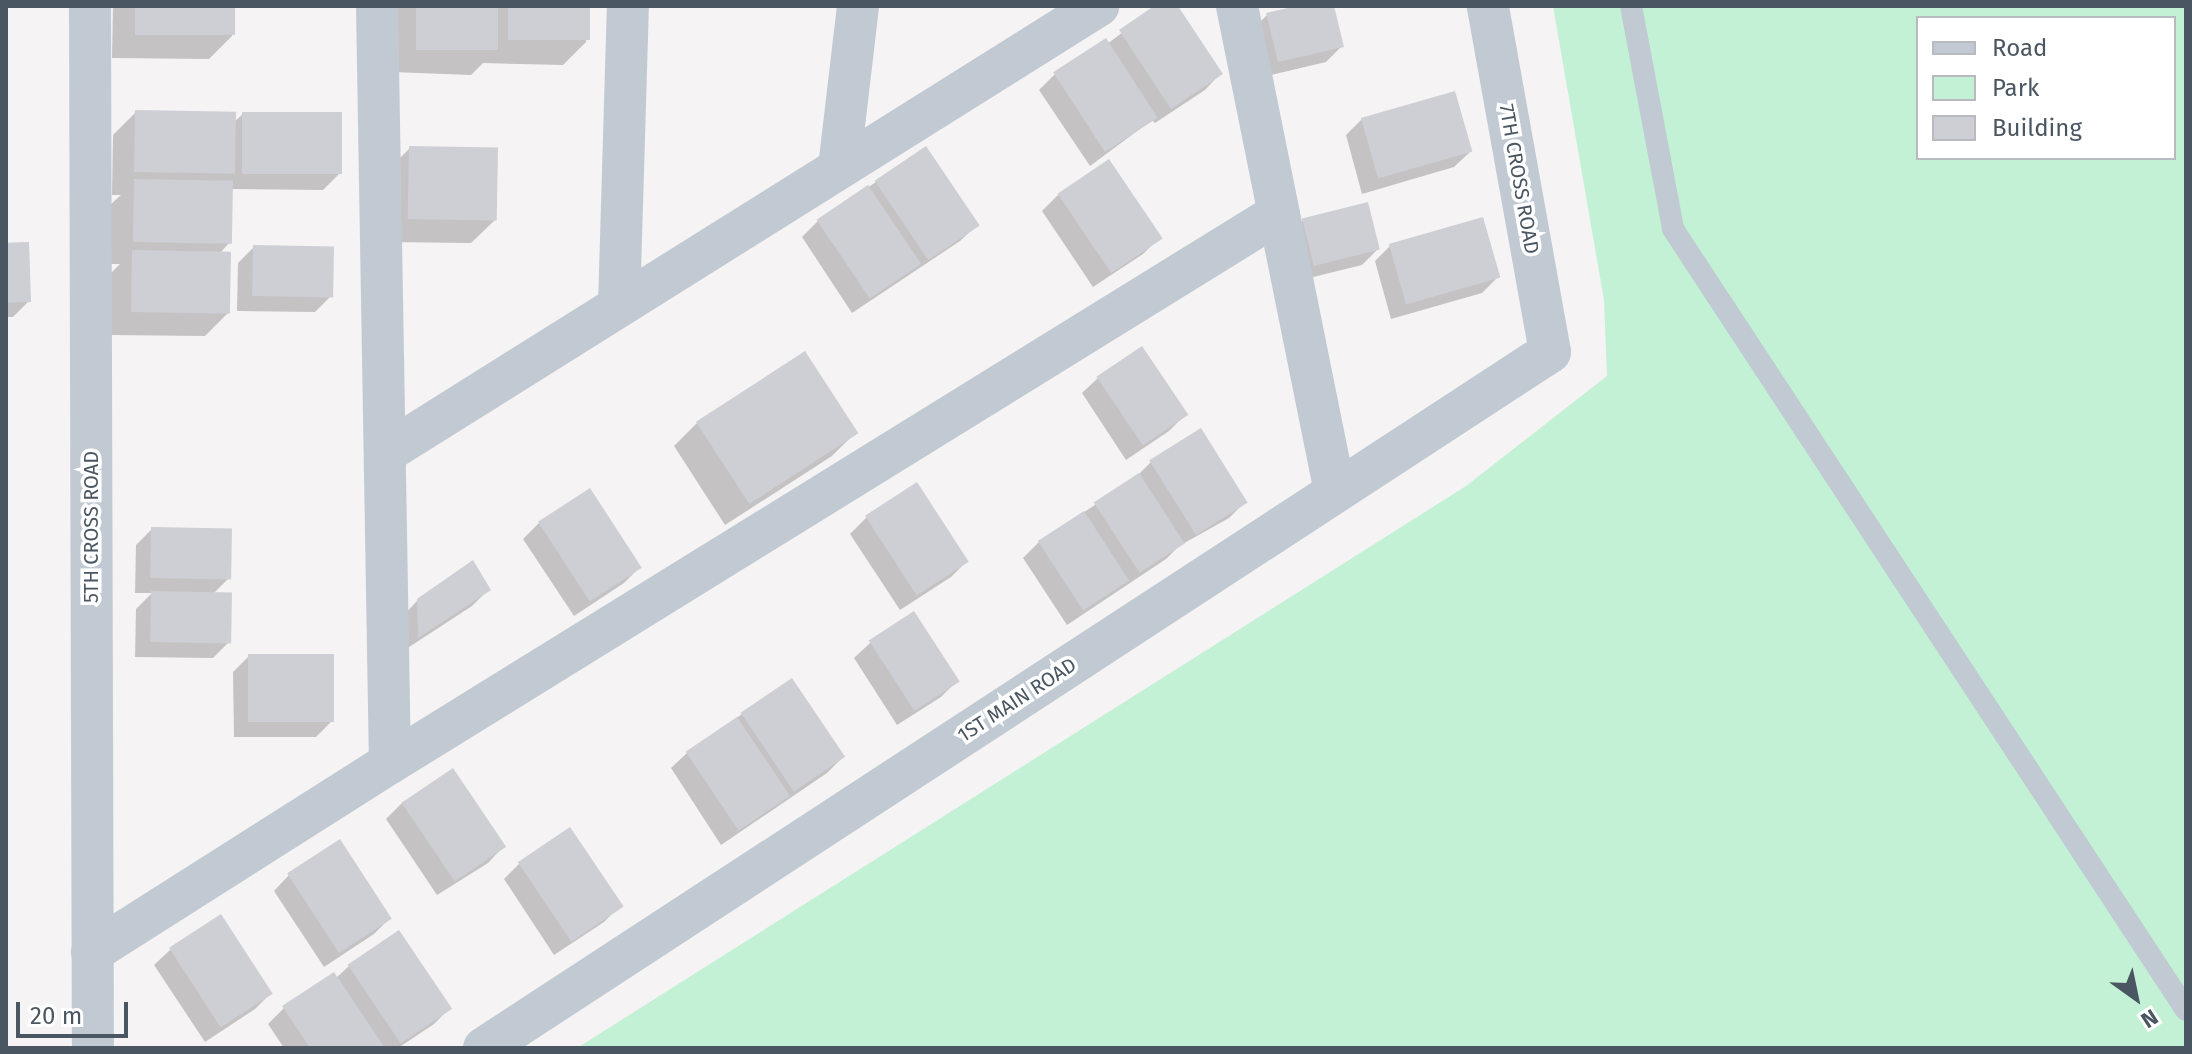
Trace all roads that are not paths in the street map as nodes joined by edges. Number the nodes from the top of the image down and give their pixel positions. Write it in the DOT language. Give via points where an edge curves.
graph roads {
  1 [pos="90,6"];
  2 [pos="377,6"];
  3 [pos="628,6"];
  4 [pos="858,6"];
  5 [pos="1098,6"];
  6 [pos="1237,6"];
  7 [pos="1488,6"];
  8 [pos="1631,6"];
  9 [pos="839,168"];
  10 [pos="1279,213"];
  11 [pos="619,306"];
  12 [pos="1550,352"];
  13 [pos="385,453"];
  14 [pos="1335,492"];
  15 [pos="390,763"];
  16 [pos="92,952"];
  17 [pos="2186,1010"];
  18 [pos="93,1048"];
  19 [pos="484,1048"];
  1 -- 16 [label="street, 5TH CROSS ROAD"];
  2 -- 13 [label="street"];
  3 -- 11 [label="street"];
  4 -- 9 [label="street"];
  5 -- 9 [label="street"];
  6 -- 10 [label="street"];
  7 -- 12 [label="street, 7TH CROSS ROAD"];
  8 -- 17 [label="lane" via="1673,229"];
  9 -- 11 [label="street"];
  10 -- 14 [label="street"];
  10 -- 15 [label="street"];
  11 -- 13 [label="street"];
  12 -- 14 [label="street, 1ST MAIN ROAD"];
  13 -- 15 [label="street"];
  14 -- 19 [label="street, 1ST MAIN ROAD"];
  15 -- 16 [label="street"];
  16 -- 18 [label="street, 5TH CROSS ROAD"];
}
